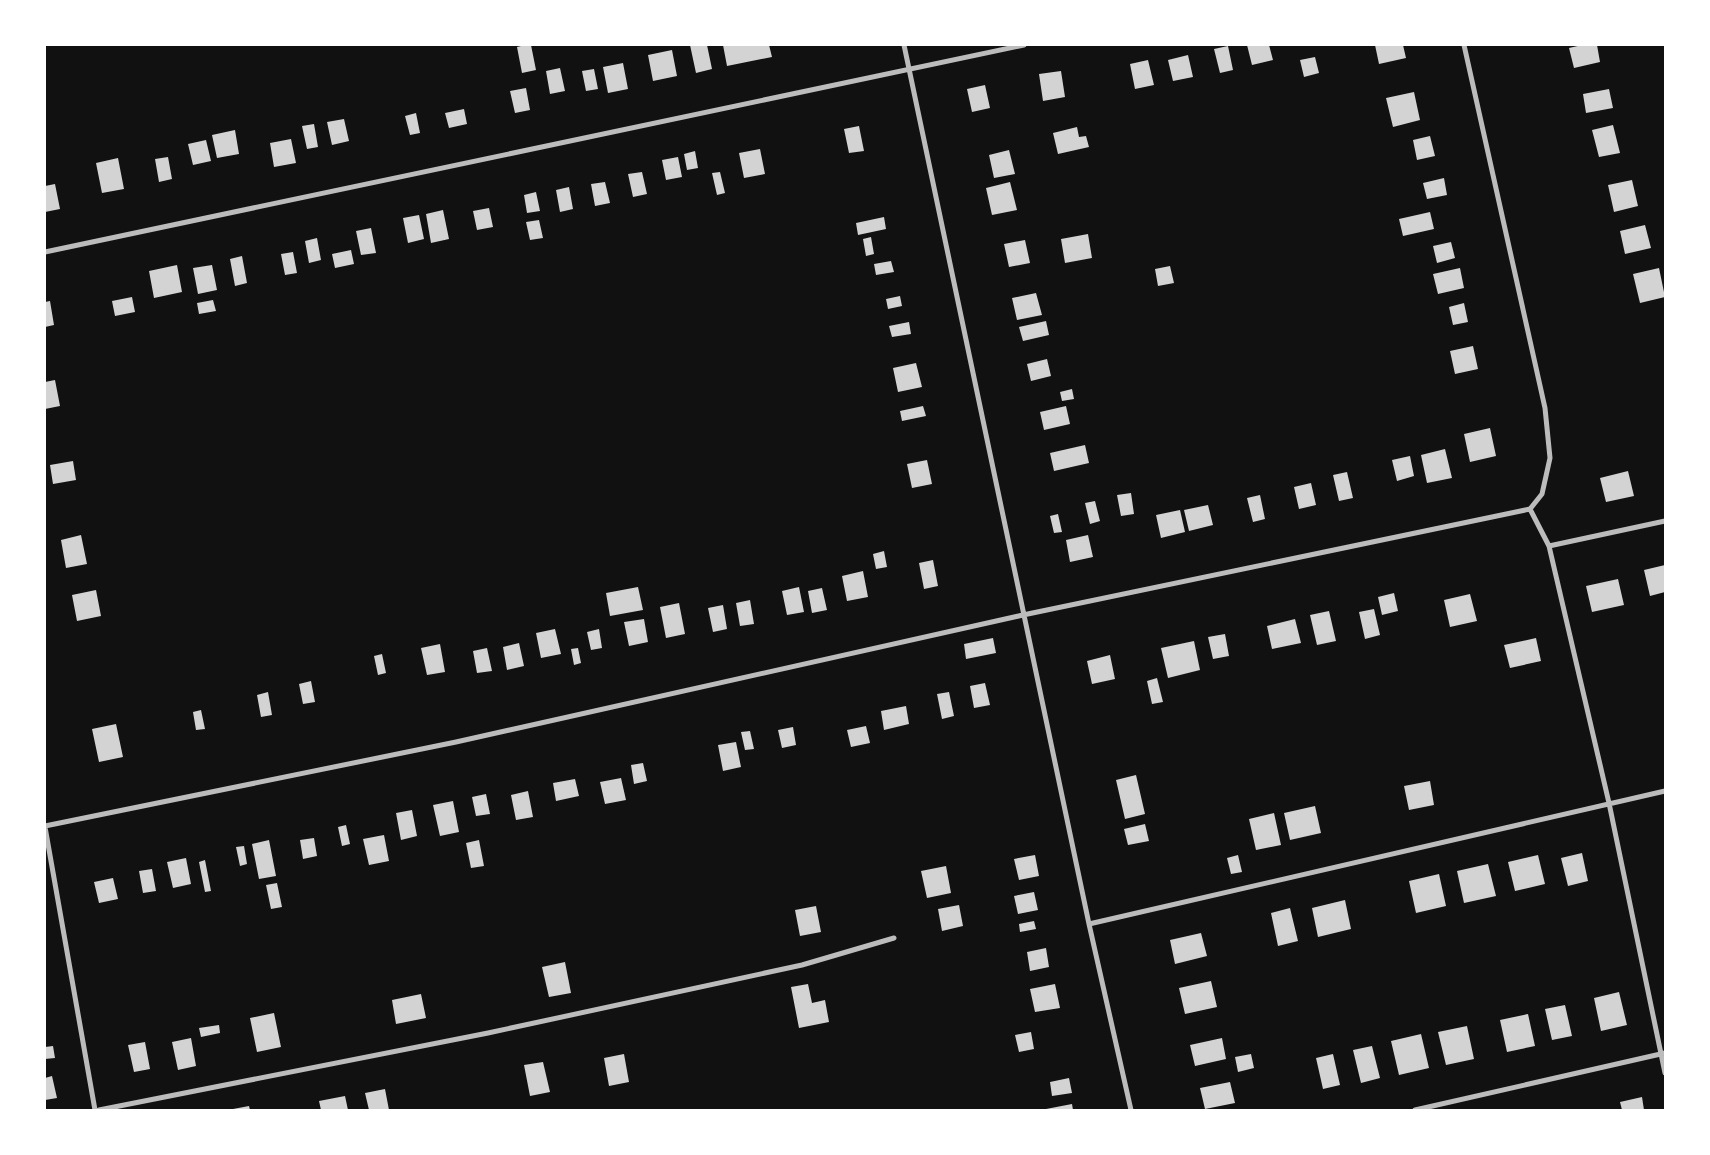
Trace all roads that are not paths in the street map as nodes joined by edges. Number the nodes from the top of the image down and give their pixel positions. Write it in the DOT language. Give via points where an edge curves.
graph roads {
  1 [pos="904,45"];
  2 [pos="1024,45"];
  3 [pos="1464,45"];
  4 [pos="910,70"];
  5 [pos="45,252"];
  6 [pos="1530,509"];
  7 [pos="1665,521"];
  8 [pos="1549,546"];
  9 [pos="1023,615"];
  10 [pos="1665,791"];
  11 [pos="1610,803"];
  12 [pos="45,827"];
  13 [pos="1089,924"];
  14 [pos="894,938"];
  15 [pos="1663,1053"];
  16 [pos="1665,1073"];
  17 [pos="95,1110"];
  18 [pos="99,1110"];
  19 [pos="1131,1110"];
  20 [pos="1415,1110"];
  1 -- 4 [label="street"];
  2 -- 4 [label="street"];
  3 -- 6 [label="street" via="1545,408 1550,458 1542,494"];
  4 -- 5 [label="street"];
  4 -- 9 [label="street"];
  6 -- 8 [label="street"];
  6 -- 9 [label="street"];
  7 -- 8 [label="street"];
  8 -- 11 [label="street"];
  9 -- 12 [label="street" via="456,742"];
  9 -- 13 [label="street"];
  10 -- 11 [label="street"];
  11 -- 13 [label="street"];
  11 -- 15 [label="street"];
  12 -- 17 [label="street"];
  13 -- 19 [label="street"];
  14 -- 18 [label="street" via="802,965"];
  15 -- 16 [label="street"];
  15 -- 20 [label="street"];
}
